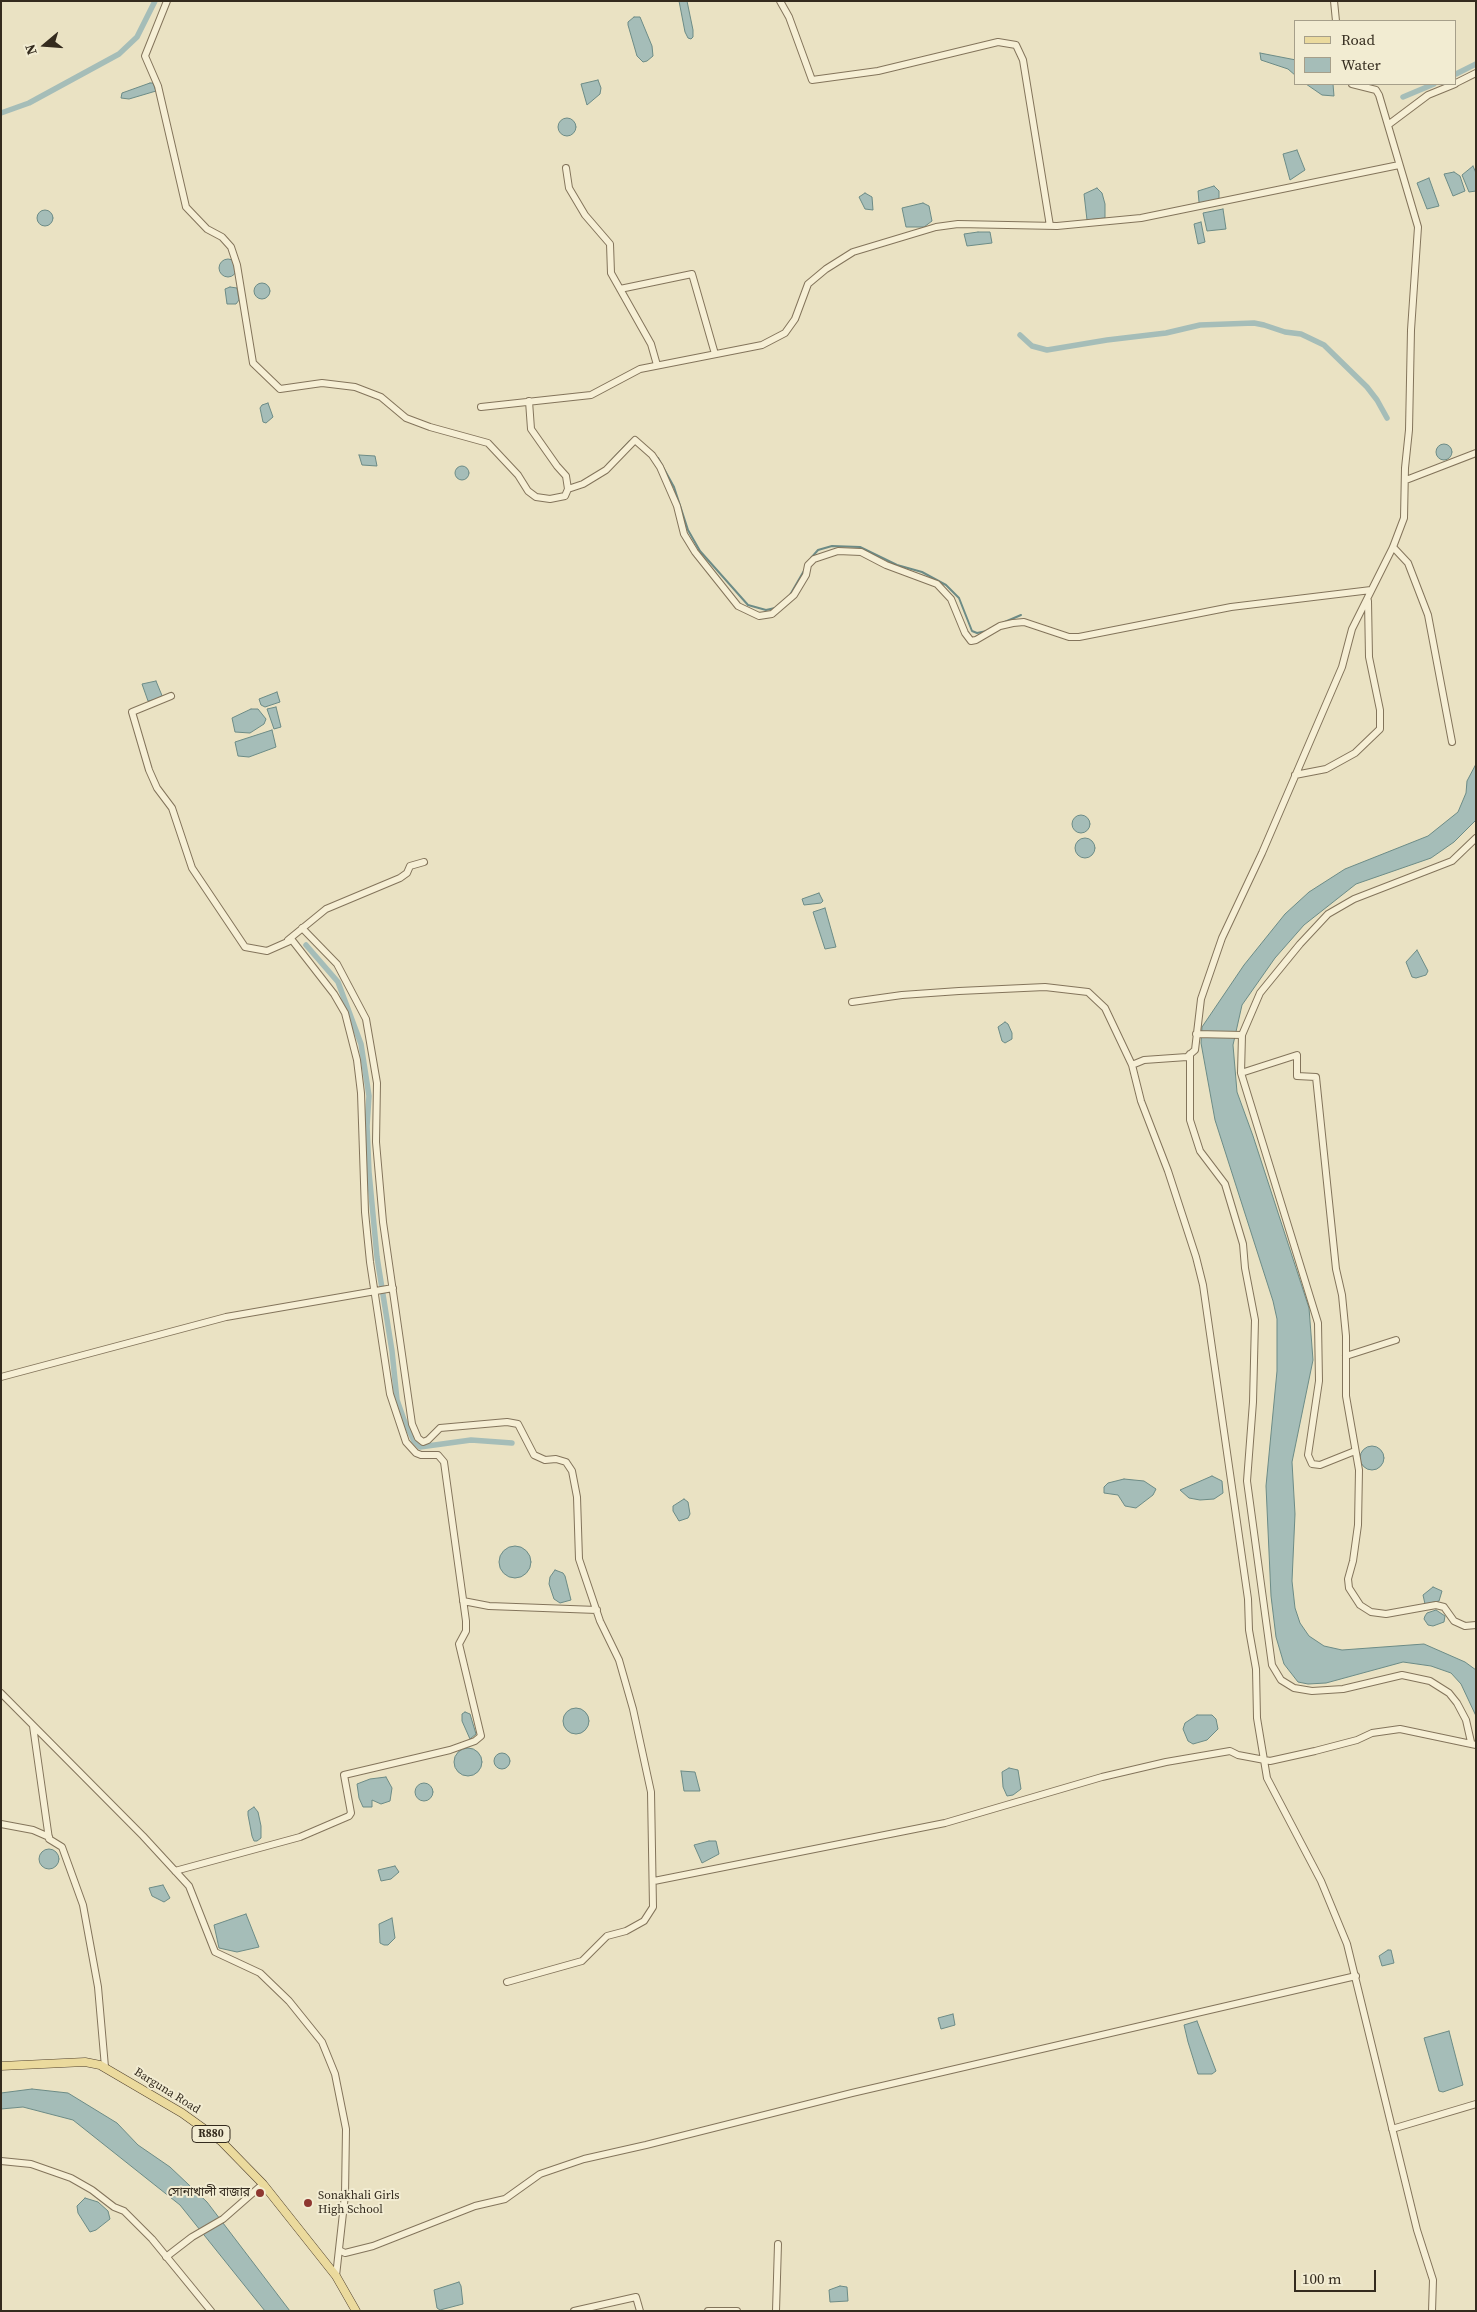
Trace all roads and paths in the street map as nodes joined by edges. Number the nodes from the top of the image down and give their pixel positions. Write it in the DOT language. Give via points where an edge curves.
graph roads {
  1 [pos="167,1"];
  2 [pos="780,1"];
  3 [pos="1334,1"];
  4 [pos="1336,20"];
  5 [pos="1476,73"];
  6 [pos="1457,83"];
  7 [pos="1356,85"];
  8 [pos="1453,85"];
  9 [pos="1388,125"];
  10 [pos="1399,165"];
  11 [pos="566,168"];
  12 [pos="1050,226"];
  13 [pos="620,289"];
  14 [pos="715,354"];
  15 [pos="657,365"];
  16 [pos="529,401"];
  17 [pos="481,407"];
  18 [pos="1476,453"];
  19 [pos="1406,480"];
  20 [pos="568,490"];
  21 [pos="1393,547"];
  22 [pos="1371,590"];
  23 [pos="1368,597"];
  24 [pos="170,696"];
  25 [pos="1452,742"];
  26 [pos="1295,775"];
  27 [pos="1476,838"];
  28 [pos="424,862"];
  29 [pos="302,928"];
  30 [pos="288,940"];
  31 [pos="852,1002"];
  32 [pos="1196,1034"];
  33 [pos="1242,1035"];
  34 [pos="1190,1054"];
  35 [pos="1132,1065"];
  36 [pos="1241,1073"];
  37 [pos="393,1288"];
  38 [pos="374,1291"];
  39 [pos="1396,1340"];
  40 [pos="1346,1356"];
  41 [pos="2,1376"];
  42 [pos="1355,1451"];
  43 [pos="463,1601"];
  44 [pos="597,1610"];
  45 [pos="1476,1625"];
  46 [pos="1,1693"];
  47 [pos="33,1725"];
  48 [pos="1473,1744"];
  49 [pos="1264,1759"];
  50 [pos="1,1824"];
  51 [pos="49,1837"];
  52 [pos="175,1871"];
  53 [pos="654,1881"];
  54 [pos="1356,1976"];
  55 [pos="507,1982"];
  56 [pos="1,2066"];
  57 [pos="105,2067"];
  58 [pos="1476,2104"];
  59 [pos="1392,2129"];
  60 [pos="1,2161"];
  61 [pos="263,2184"];
  62 [pos="778,2244"];
  63 [pos="339,2250"];
  64 [pos="166,2257"];
  65 [pos="336,2276"];
  66 [pos="211,2311"];
  67 [pos="356,2311"];
  68 [pos="574,2311"];
  69 [pos="640,2311"];
  70 [pos="708,2311"];
  71 [pos="737,2311"];
  72 [pos="776,2311"];
  73 [pos="1432,2311"];
  1 -- 20 [label="street" via="145,56 158,86 186,207 231,247 238,265 253,363 280,389 322,383 355,387 381,397 406,418 430,428 488,443 536,497 565,496"];
  2 -- 12 [label="street" via="812,80 878,71 998,42 1016,45 1023,60"];
  3 -- 4 [label="street"];
  5 -- 6 [label="street"];
  7 -- 9 [label="street" via="1376,90"];
  8 -- 9 [label="street" via="1428,95"];
  9 -- 10 [label="street"];
  10 -- 12 [label="street" via="1141,218"];
  10 -- 19 [label="street" via="1418,227"];
  11 -- 13 [label="street" via="569,188 585,215 610,244 611,273"];
  12 -- 14 [label="street" via="958,224 936,227 853,252 808,284 795,319 785,333 762,345"];
  13 -- 14 [label="street" via="692,274"];
  13 -- 15 [label="street" via="650,344"];
  14 -- 15 [label="street"];
  15 -- 16 [label="street" via="640,369 592,395"];
  16 -- 17 [label="street"];
  16 -- 20 [label="street" via="531,429 566,476"];
  18 -- 19 [label="street"];
  19 -- 21 [label="street" via="1404,518"];
  20 -- 22 [label="street" via="606,470 635,440 652,455 660,468 677,506 684,534 695,552 738,606 759,616 772,614 791,599 814,559 838,551 861,552 937,584 951,599 971,640 1013,623 1024,622 1069,637 1079,637 1231,607"];
  21 -- 22 [label="street"];
  21 -- 25 [label="street" via="1408,563 1428,615"];
  22 -- 23 [label="street"];
  23 -- 26 [label="street" via="1352,630 1342,667"];
  23 -- 26 [label="street" via="1369,657 1380,710 1380,729 1356,753 1326,769"];
  24 -- 30 [label="street" via="132,712 149,770 172,808 192,868 245,946 267,951"];
  26 -- 32 [label="street" via="1222,938 1201,1000"];
  27 -- 33 [label="street" via="1452,861 1354,899 1328,914 1260,993"];
  28 -- 29 [label="street" via="410,866 400,878 326,909"];
  29 -- 30 [label="street"];
  29 -- 37 [label="street" via="337,964 366,1019 376,1070 377,1156"];
  30 -- 38 [label="street" via="295,944 334,994 351,1033 360,1093 365,1212"];
  31 -- 35 [label="street" via="959,990 1045,987 1088,992 1105,1008"];
  32 -- 33 [label="street"];
  32 -- 34 [label="street" via="1195,1050"];
  33 -- 36 [label="street"];
  34 -- 35 [label="street" via="1187,1057 1144,1060"];
  34 -- 48 [label="street" via="1190,1120 1203,1156 1225,1184 1243,1244 1255,1320 1247,1481 1272,1665 1281,1680 1294,1688 1312,1691 1402,1675 1422,1678 1442,1688 1457,1703"];
  35 -- 49 [label="street" via="1203,1285 1248,1599 1256,1669 1257,1718"];
  36 -- 40 [label="street" via="1297,1055 1297,1076 1316,1077 1334,1253 1342,1295"];
  36 -- 42 [label="street" via="1318,1322 1319,1381 1308,1455 1312,1464 1320,1465"];
  37 -- 38 [label="street"];
  37 -- 44 [label="street" via="412,1424 418,1438 423,1442 428,1440 440,1428 507,1422 518,1424 534,1455 545,1460 566,1462 572,1471 577,1497 579,1559"];
  38 -- 41 [label="street" via="226,1317"];
  38 -- 43 [label="street" via="390,1394 406,1442 416,1453 438,1455 444,1462"];
  39 -- 40 [label="street"];
  40 -- 42 [label="street" via="1346,1396"];
  42 -- 45 [label="street" via="1360,1492 1348,1579 1360,1605 1371,1612 1386,1614 1436,1605 1444,1607 1454,1621 1465,1626"];
  43 -- 44 [label="street" via="489,1606"];
  43 -- 52 [label="street" via="466,1631 459,1644 481,1736 450,1750 344,1776 349,1816 300,1836"];
  44 -- 53 [label="street" via="619,1660 651,1792"];
  46 -- 47 [label="street"];
  47 -- 51 [label="street"];
  47 -- 52 [label="street"];
  48 -- 49 [label="street" via="1400,1729 1372,1733 1357,1740 1270,1761"];
  49 -- 53 [label="street" via="1230,1751 1166,1762 1102,1777 945,1823"];
  49 -- 54 [label="street" via="1267,1778 1321,1881 1347,1944"];
  50 -- 51 [label="street"];
  51 -- 57 [label="street" via="62,1847 84,1905 98,1987"];
  52 -- 63 [label="street" via="188,1886 215,1952 260,1973 289,2001 322,2042 335,2074 346,2128 345,2195"];
  53 -- 55 [label="street" via="653,1907 644,1921 626,1931 607,1936 582,1961"];
  54 -- 59 [label="street"];
  54 -- 63 [label="street" via="584,2158 540,2174 504,2199 476,2206 373,2246 345,2253"];
  56 -- 57 [label="main road, Barguna Road / R880" via="85,2062"];
  57 -- 61 [label="main road, Barguna Road / R880" via="222,2141"];
  58 -- 59 [label="street"];
  59 -- 73 [label="street" via="1416,2230 1434,2280"];
  60 -- 64 [label="street" via="31,2164 71,2178 92,2190 136,2221"];
  61 -- 64 [label="street" via="223,2219"];
  61 -- 65 [label="main road, Barguna Road / R880"];
  62 -- 72 [label="street"];
  63 -- 65 [label="street"];
  64 -- 66 [label="street"];
  65 -- 67 [label="main road, Barguna Road / R880"];
  68 -- 69 [label="street" via="636,2297"];
  70 -- 71 [label="street"];
}
